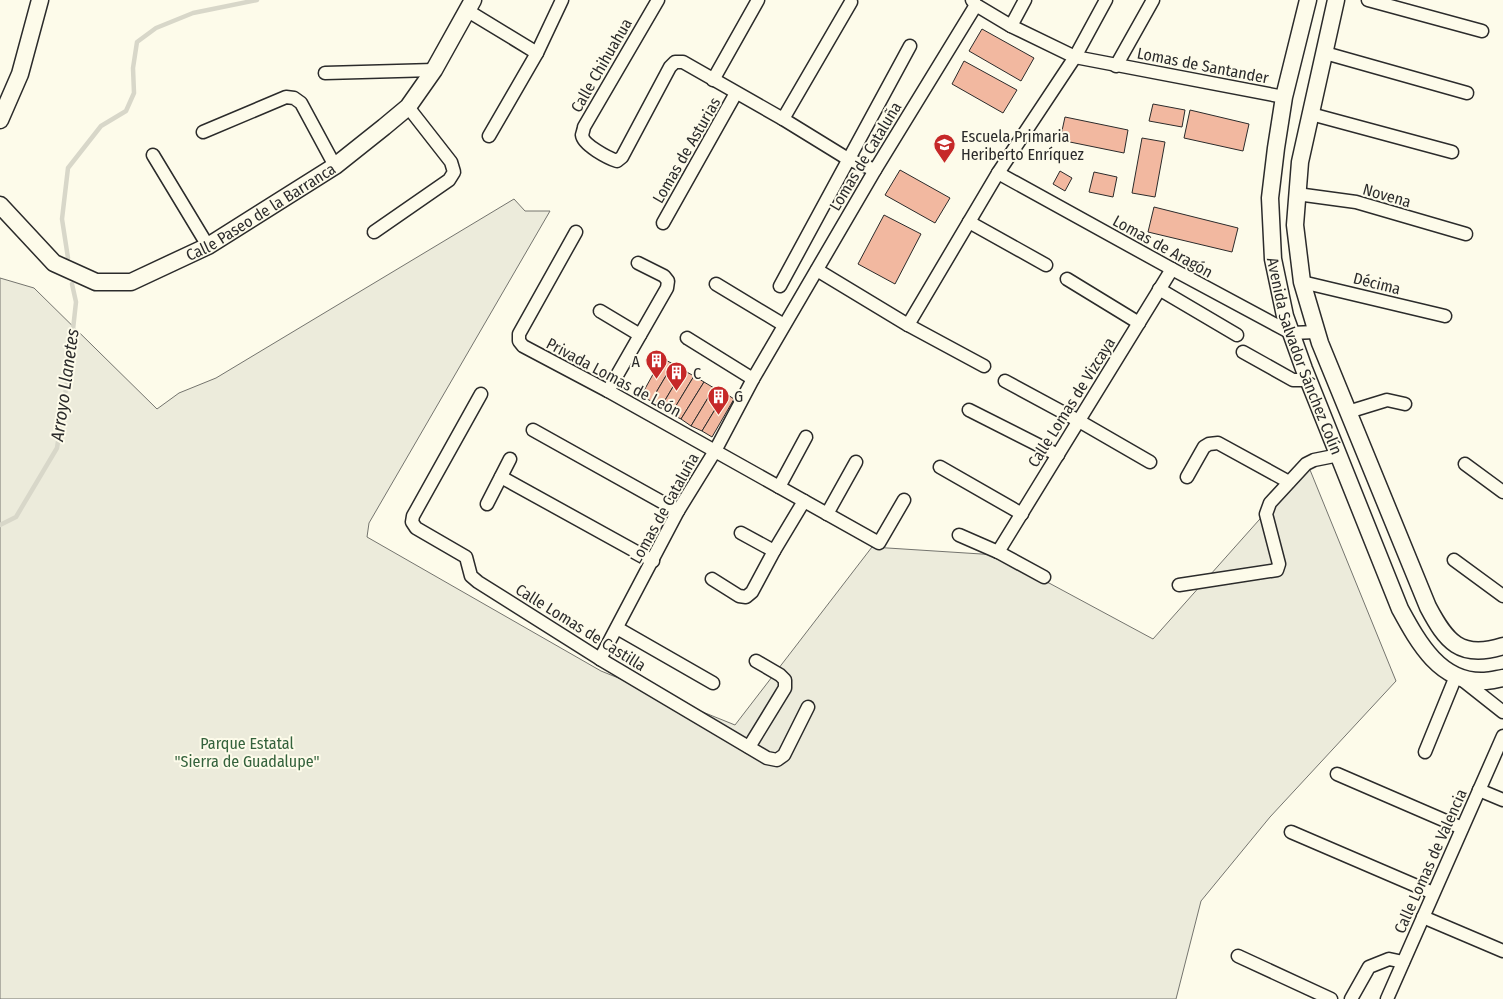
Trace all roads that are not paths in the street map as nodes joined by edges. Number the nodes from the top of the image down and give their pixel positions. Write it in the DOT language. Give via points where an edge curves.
graph roads {
  1 [pos="40,0"];
  2 [pos="562,0"];
  3 [pos="658,0"];
  4 [pos="758,0"];
  5 [pos="1025,0"];
  6 [pos="1106,0"];
  7 [pos="1153,0"];
  8 [pos="1308,0"];
  9 [pos="1336,0"];
  10 [pos="1368,0"];
  11 [pos="852,2"];
  12 [pos="974,3"];
  13 [pos="471,6"];
  14 [pos="1011,26"];
  15 [pos="1482,31"];
  16 [pos="910,46"];
  17 [pos="537,53"];
  18 [pos="1325,53"];
  19 [pos="1075,57"];
  20 [pos="675,62"];
  21 [pos="1116,66"];
  22 [pos="434,70"];
  23 [pos="325,73"];
  24 [pos="713,80"];
  25 [pos="736,93"];
  26 [pos="1467,93"];
  27 [pos="1284,97"];
  28 [pos="408,107"];
  29 [pos="1311,114"];
  30 [pos="783,119"];
  31 [pos="0,120"];
  32 [pos="203,132"];
  33 [pos="489,136"];
  34 [pos="1452,152"];
  35 [pos="153,155"];
  36 [pos="848,159"];
  37 [pos="336,166"];
  38 [pos="874,170"];
  39 [pos="998,173"];
  40 [pos="1297,194"];
  41 [pos="0,205"];
  42 [pos="969,222"];
  43 [pos="663,223"];
  44 [pos="374,232"];
  45 [pos="576,232"];
  46 [pos="1466,234"];
  47 [pos="208,246"];
  48 [pos="638,263"];
  49 [pos="1046,265"];
  50 [pos="1172,269"];
  51 [pos="817,270"];
  52 [pos="1067,279"];
  53 [pos="1302,282"];
  54 [pos="716,284"];
  55 [pos="780,286"];
  56 [pos="1159,289"];
  57 [pos="600,311"];
  58 [pos="1445,316"];
  59 [pos="1139,323"];
  60 [pos="908,325"];
  61 [pos="784,326"];
  62 [pos="1316,332"];
  63 [pos="1291,333"];
  64 [pos="640,335"];
  65 [pos="1237,335"];
  66 [pos="686,338"];
  67 [pos="1242,352"];
  68 [pos="984,366"];
  69 [pos="753,379"];
  70 [pos="1309,380"];
  71 [pos="1005,382"];
  72 [pos="608,391"];
  73 [pos="481,394"];
  74 [pos="1405,404"];
  75 [pos="969,410"];
  76 [pos="1348,412"];
  77 [pos="1078,421"];
  78 [pos="533,430"];
  79 [pos="806,437"];
  80 [pos="714,451"];
  81 [pos="1058,455"];
  82 [pos="1339,455"];
  83 [pos="510,459"];
  84 [pos="856,462"];
  85 [pos="1150,462"];
  86 [pos="1465,464"];
  87 [pos="940,467"];
  88 [pos="502,477"];
  89 [pos="1187,478"];
  90 [pos="1289,482"];
  91 [pos="1378,484"];
  92 [pos="779,487"];
  93 [pos="1353,492"];
  94 [pos="1503,492"];
  95 [pos="904,500"];
  96 [pos="804,501"];
  97 [pos="487,504"];
  98 [pos="678,512"];
  99 [pos="827,514"];
  100 [pos="1022,514"];
  101 [pos="741,532"];
  102 [pos="959,535"];
  103 [pos="774,551"];
  104 [pos="998,552"];
  105 [pos="1454,560"];
  106 [pos="653,561"];
  107 [pos="1044,577"];
  108 [pos="712,579"];
  109 [pos="1179,585"];
  110 [pos="1503,596"];
  111 [pos="617,628"];
  112 [pos="1503,646"];
  113 [pos="600,659"];
  114 [pos="756,661"];
  115 [pos="1458,677"];
  116 [pos="1503,678"];
  117 [pos="712,683"];
  118 [pos="808,708"];
  119 [pos="1503,712"];
  120 [pos="1503,736"];
  121 [pos="749,747"];
  122 [pos="1424,752"];
  123 [pos="1337,774"];
  124 [pos="1479,790"];
  125 [pos="1503,800"];
  126 [pos="1462,828"];
  127 [pos="1291,832"];
  128 [pos="1432,893"];
  129 [pos="1423,917"];
  130 [pos="1503,951"];
  131 [pos="1238,956"];
  132 [pos="1403,962"];
  133 [pos="1331,999"];
  134 [pos="1351,999"];
  135 [pos="1387,999"];
  1 -- 31 [label="street" via="20,74"];
  2 -- 17 [label="street"];
  3 -- 20 [label="street, Calle Chihuahua" via="584,127 582,135 586,143 610,159 617,161 622,157"];
  4 -- 24 [label="street, Lomas de Asturias"];
  5 -- 14 [label="street"];
  6 -- 19 [label="street"];
  7 -- 21 [label="street, Lomas de Santander"];
  8 -- 27 [label="street, Avenida Salvador Sánchez Colín"];
  9 -- 18 [label="street, Avenida Salvador Sánchez Colín"];
  10 -- 15 [label="street"];
  11 -- 30 [label="street"];
  12 -- 14 [label="street, Lomas de Santander"];
  12 -- 38 [label="street, Lomas de Cataluña"];
  13 -- 17 [label="street"];
  13 -- 22 [label="street, Calle Paseo de la Barranca"];
  14 -- 19 [label="street, Lomas de Santander"];
  16 -- 36 [label="street"];
  17 -- 33 [label="street"];
  18 -- 26 [label="street"];
  18 -- 29 [label="street, Avenida Salvador Sánchez Colín"];
  19 -- 21 [label="street, Lomas de Santander"];
  19 -- 39 [label="street"];
  20 -- 24 [label="street, Lomas de Asturias" via="683,62"];
  21 -- 27 [label="street, Lomas de Santander"];
  22 -- 23 [label="street"];
  22 -- 28 [label="street, Calle Paseo de la Barranca"];
  24 -- 25 [label="street, Lomas de Asturias"];
  25 -- 30 [label="street, Lomas de Asturias"];
  25 -- 43 [label="street, Lomas de Asturias"];
  27 -- 63 [label="street, Avenida Salvador Sánchez Colín" via="1270,198 1273,258"];
  28 -- 37 [label="street, Calle Paseo de la Barranca"];
  28 -- 44 [label="street" via="451,162 454,172 449,180"];
  29 -- 34 [label="street"];
  29 -- 40 [label="street, Avenida Salvador Sánchez Colín" via="1300,162"];
  30 -- 36 [label="street, Lomas de Asturias"];
  32 -- 37 [label="street" via="286,97 294,98 301,103"];
  35 -- 47 [label="street"];
  36 -- 38 [label="street, Lomas de Asturias"];
  36 -- 55 [label="street"];
  37 -- 47 [label="street, Calle Paseo de la Barranca"];
  38 -- 51 [label="street, Lomas de Cataluña"];
  39 -- 42 [label="street"];
  39 -- 50 [label="street, Lomas de Aragón"];
  40 -- 46 [label="street, Novena" via="1356,202"];
  40 -- 53 [label="street, Avenida Salvador Sánchez Colín" via="1295,225"];
  41 -- 47 [label="street, Calle Paseo de la Barranca" via="54,263 96,282 131,282"];
  42 -- 49 [label="street"];
  42 -- 60 [label="street"];
  45 -- 72 [label="street, Privada Lomas de León" via="519,334 519,341 522,346"];
  48 -- 64 [label="street" via="668,281 668,288"];
  50 -- 56 [label="street, Calle Lomas de Vizcaya"];
  50 -- 63 [label="street, Lomas de Aragón"];
  51 -- 60 [label="street"];
  51 -- 61 [label="street, Lomas de Cataluña"];
  52 -- 59 [label="street"];
  53 -- 58 [label="street, Décima"];
  53 -- 62 [label="street, Avenida Salvador Sánchez Colín"];
  54 -- 61 [label="street"];
  56 -- 59 [label="street, Calle Lomas de Vizcaya"];
  56 -- 65 [label="street"];
  57 -- 64 [label="street"];
  59 -- 77 [label="street, Calle Lomas de Vizcaya"];
  60 -- 68 [label="street"];
  61 -- 69 [label="street, Lomas de Cataluña"];
  62 -- 63 [label="street"];
  62 -- 76 [label="street, Avenida Salvador Sánchez Colín"];
  63 -- 70 [label="street, Avenida Salvador Sánchez Colín"];
  64 -- 72 [label="street"];
  66 -- 69 [label="street"];
  67 -- 70 [label="street" via="1293,380"];
  69 -- 80 [label="street, Lomas de Cataluña"];
  70 -- 82 [label="street, Avenida Salvador Sánchez Colín"];
  71 -- 77 [label="street"];
  72 -- 80 [label="street, Privada Lomas de León"];
  73 -- 113 [label="street, Calle Lomas de Castilla" via="412,522 416,528 466,557 471,576 478,582"];
  74 -- 76 [label="street" via="1388,400"];
  75 -- 81 [label="street"];
  76 -- 91 [label="street, Avenida Salvador Sánchez Colín"];
  77 -- 81 [label="street, Calle Lomas de Vizcaya"];
  77 -- 85 [label="street"];
  78 -- 98 [label="street"];
  79 -- 92 [label="street"];
  80 -- 92 [label="street, Privada Lomas de León"];
  80 -- 98 [label="street, Lomas de Cataluña"];
  81 -- 100 [label="street, Calle Lomas de Vizcaya"];
  82 -- 90 [label="street" via="1306,464"];
  82 -- 93 [label="street, Avenida Salvador Sánchez Colín"];
  83 -- 88 [label="street"];
  84 -- 99 [label="street"];
  86 -- 94 [label="street"];
  87 -- 100 [label="street"];
  88 -- 97 [label="street"];
  88 -- 106 [label="street"];
  89 -- 90 [label="street" via="1204,447 1218,443"];
  90 -- 109 [label="street" via="1270,504 1266,514 1279,564 1277,570"];
  91 -- 93 [label="street"];
  91 -- 112 [label="street, Avenida Salvador Sánchez Colín" via="1428,606 1451,642 1467,650"];
  92 -- 96 [label="street, Privada Lomas de León"];
  93 -- 115 [label="street, Avenida Salvador Sánchez Colín" via="1400,609 1420,645 1439,666"];
  95 -- 99 [label="street, Privada Lomas de León" via="879,543"];
  96 -- 99 [label="street, Privada Lomas de León"];
  96 -- 103 [label="street"];
  98 -- 106 [label="street, Lomas de Cataluña"];
  100 -- 104 [label="street, Calle Lomas de Vizcaya"];
  101 -- 103 [label="street"];
  102 -- 104 [label="street"];
  103 -- 108 [label="street" via="752,592 746,597"];
  104 -- 107 [label="street"];
  105 -- 110 [label="street"];
  106 -- 111 [label="street, Lomas de Cataluña"];
  111 -- 113 [label="street, Lomas de Cataluña"];
  111 -- 117 [label="street"];
  113 -- 121 [label="street, Calle Lomas de Castilla"];
  114 -- 121 [label="street" via="780,675 785,680 785,688"];
  115 -- 116 [label="street" via="1484,682"];
  115 -- 119 [label="street"];
  115 -- 122 [label="street"];
  118 -- 121 [label="street, Calle Lomas de Castilla" via="784,755 777,760"];
  120 -- 124 [label="street, Calle Lomas de Valencia"];
  123 -- 126 [label="street"];
  124 -- 125 [label="street"];
  124 -- 126 [label="street, Calle Lomas de Valencia"];
  126 -- 128 [label="street, Calle Lomas de Valencia"];
  127 -- 128 [label="street"];
  128 -- 129 [label="street, Calle Lomas de Valencia"];
  129 -- 130 [label="street"];
  129 -- 132 [label="street, Calle Lomas de Valencia"];
  131 -- 133 [label="street"];
  132 -- 134 [label="street" via="1389,959 1369,967"];
  132 -- 135 [label="street, Calle Lomas de Valencia"];
}
